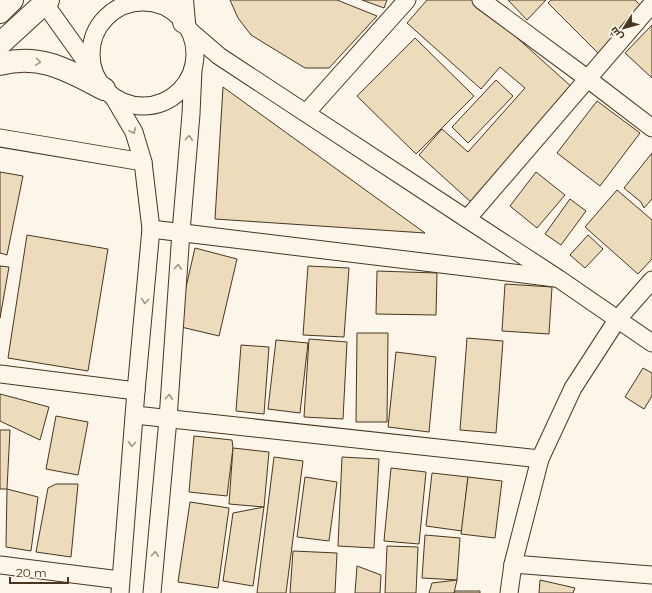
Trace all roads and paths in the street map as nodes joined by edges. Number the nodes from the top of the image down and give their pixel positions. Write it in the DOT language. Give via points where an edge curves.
graph roads {
  1 [pos="12,0"];
  2 [pos="407,0"];
  3 [pos="481,0"];
  4 [pos="45,1"];
  5 [pos="169,2"];
  6 [pos="652,4"];
  7 [pos="0,12"];
  8 [pos="187,26"];
  9 [pos="0,44"];
  10 [pos="0,64"];
  11 [pos="193,69"];
  12 [pos="588,79"];
  13 [pos="104,86"];
  14 [pos="306,113"];
  15 [pos="652,128"];
  16 [pos="0,138"];
  17 [pos="143,162"];
  18 [pos="467,219"];
  19 [pos="151,229"];
  20 [pos="180,232"];
  21 [pos="559,279"];
  22 [pos="652,280"];
  23 [pos="617,320"];
  24 [pos="652,343"];
  25 [pos="0,374"];
  26 [pos="136,391"];
  27 [pos="135,415"];
  28 [pos="168,419"];
  29 [pos="540,459"];
  30 [pos="513,564"];
  31 [pos="0,565"];
  32 [pos="652,575"];
  33 [pos="120,586"];
  34 [pos="152,593"];
  35 [pos="509,593"];
  1 -- 7 [label="main road"];
  2 -- 14 [label="street"];
  3 -- 12 [label="street"];
  4 -- 9 [label="main road"];
  4 -- 13 [label="street"];
  5 -- 8 [label="main road"];
  5 -- 13 [label="street" via="138,1 125,4 102,20 91,45 91,58"];
  6 -- 12 [label="street"];
  8 -- 11 [label="street" via="195,46"];
  8 -- 14 [label="street" via="219,56"];
  10 -- 13 [label="main road, one-way" via="24,60 60,66"];
  11 -- 13 [label="street" via="186,84 175,96 161,103 145,106 129,104"];
  20 -- 11 [label="street, one-way"];
  12 -- 15 [label="street"];
  12 -- 18 [label="street"];
  13 -- 17 [label="street, one-way" via="134,132"];
  14 -- 18 [label="street"];
  16 -- 17 [label="street"];
  17 -- 19 [label="street"];
  18 -- 21 [label="street"];
  19 -- 20 [label="street"];
  19 -- 26 [label="street, one-way"];
  20 -- 21 [label="street"];
  28 -- 20 [label="street, one-way"];
  21 -- 23 [label="street"];
  22 -- 23 [label="street"];
  23 -- 24 [label="street"];
  23 -- 29 [label="street" via="573,388"];
  25 -- 26 [label="street"];
  26 -- 27 [label="street"];
  27 -- 28 [label="street"];
  27 -- 33 [label="street, one-way"];
  28 -- 29 [label="street"];
  34 -- 28 [label="street, one-way"];
  29 -- 30 [label="street"];
  30 -- 32 [label="street"];
  30 -- 35 [label="street"];
  31 -- 33 [label="street"];
}
